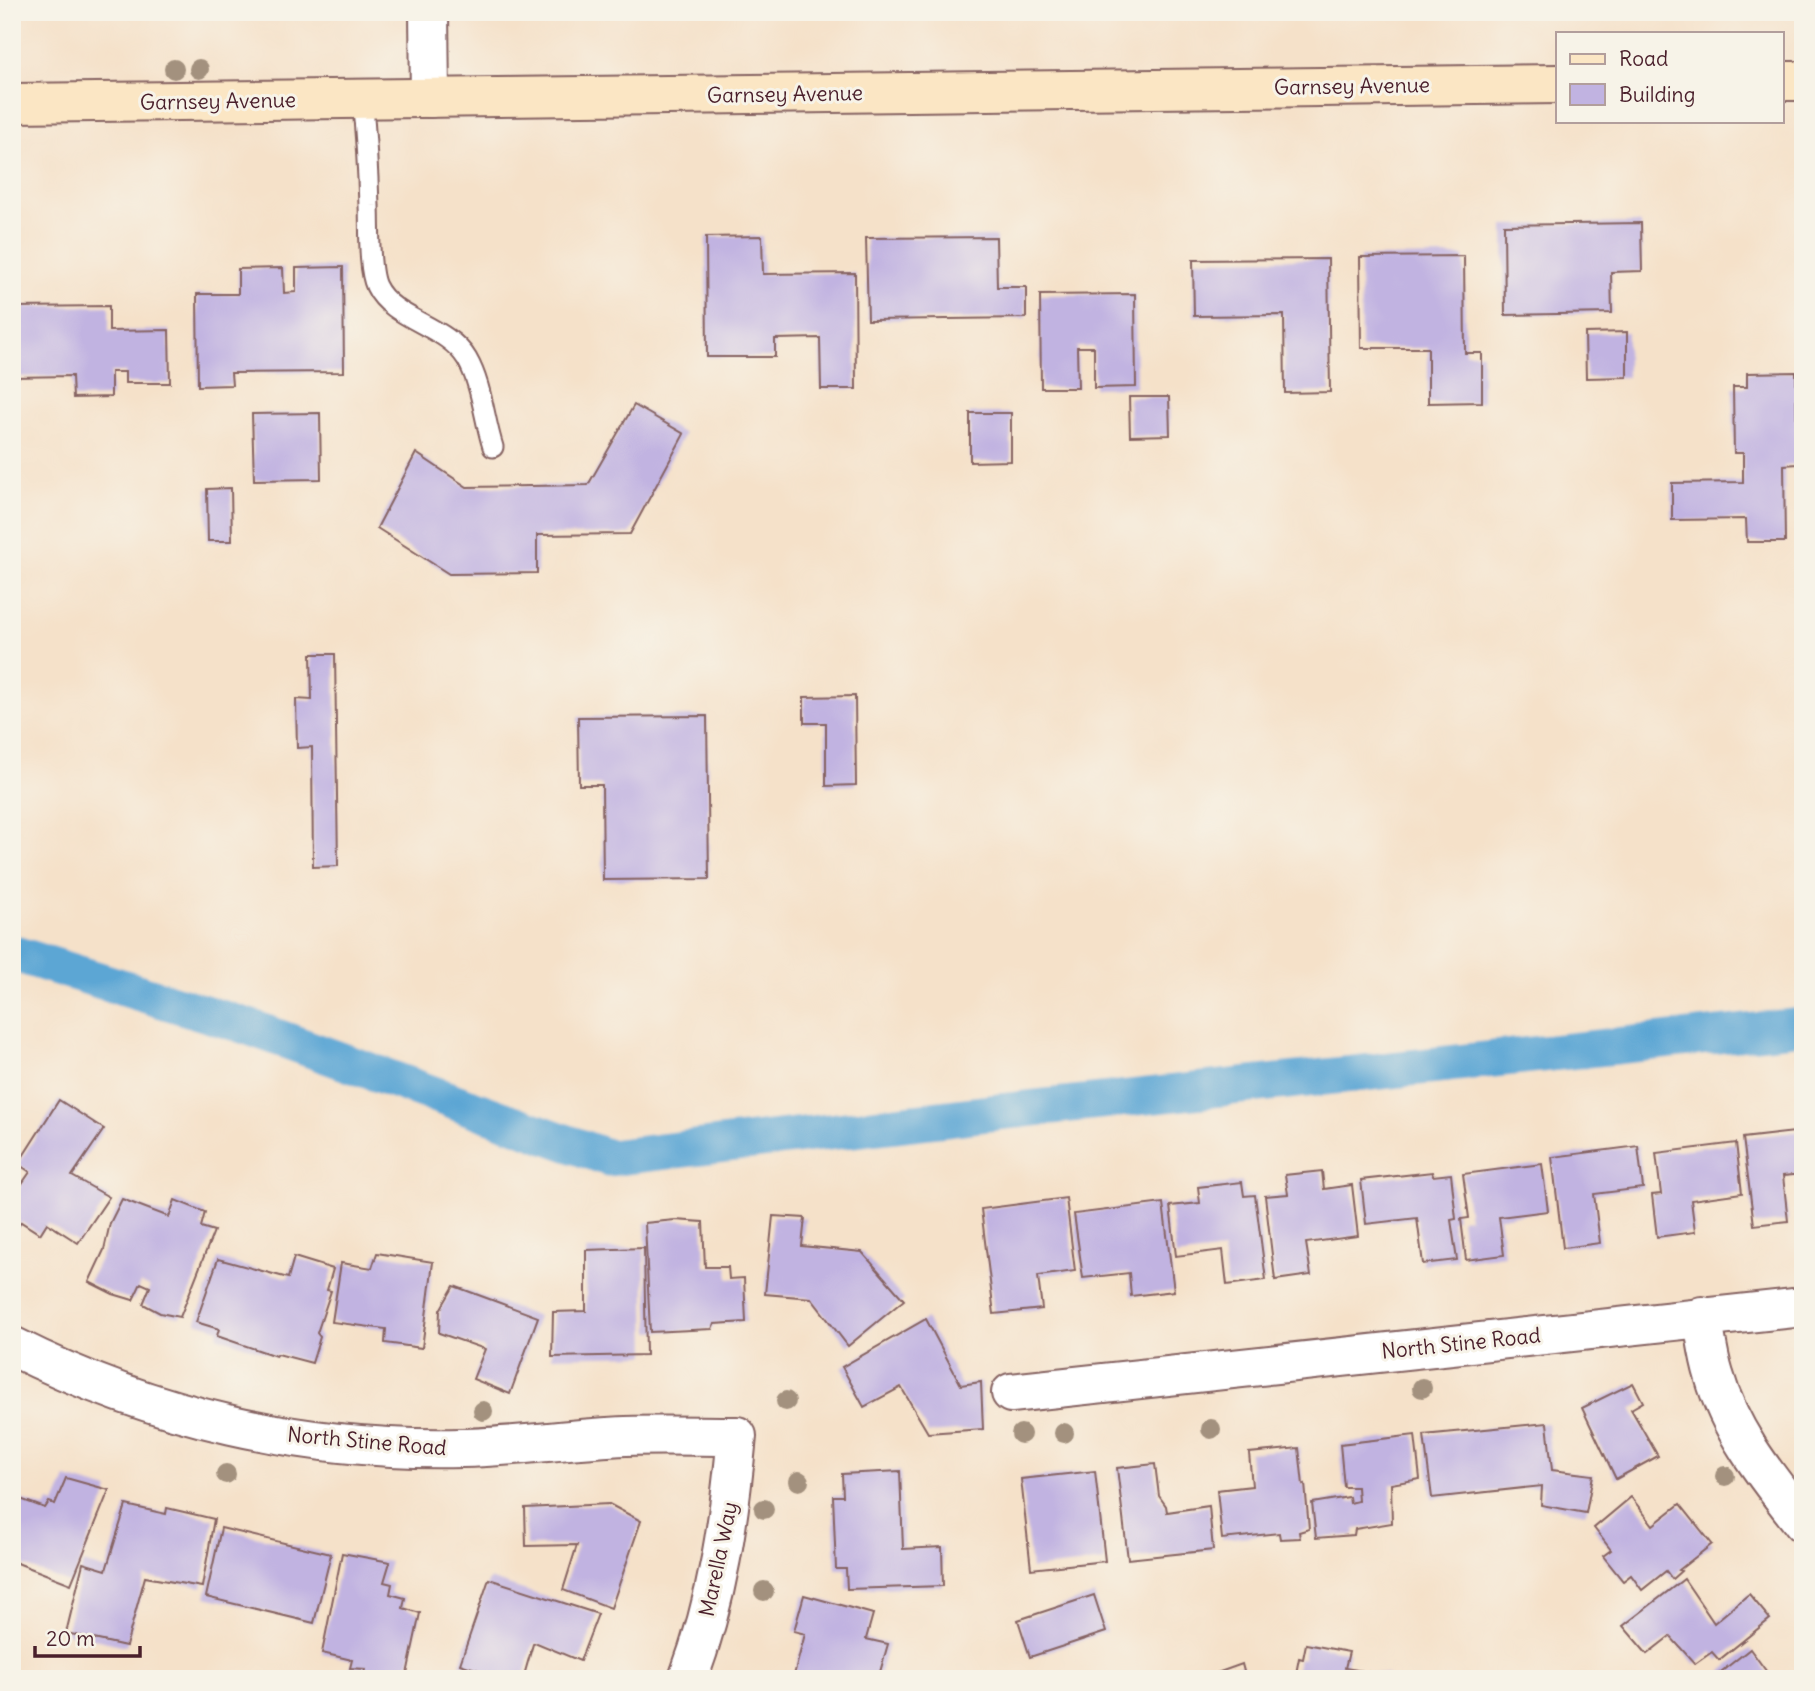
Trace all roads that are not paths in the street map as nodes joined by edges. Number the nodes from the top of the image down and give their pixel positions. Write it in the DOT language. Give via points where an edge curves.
graph roads {
  1 [pos="429,12"];
  2 [pos="1784,81"];
  3 [pos="1803,81"];
  4 [pos="1556,84"];
  5 [pos="430,98"];
  6 [pos="362,99"];
  7 [pos="12,103"];
  8 [pos="493,447"];
  9 [pos="1803,1307"];
  10 [pos="1702,1316"];
  11 [pos="12,1346"];
  12 [pos="1011,1393"];
  13 [pos="737,1436"];
  14 [pos="1803,1523"];
  15 [pos="688,1679"];
  1 -- 5 [label="street"];
  2 -- 3 [label="street"];
  4 -- 5 [label="street, Garnsey Avenue"];
  5 -- 6 [label="street, Garnsey Avenue"];
  6 -- 7 [label="street, Garnsey Avenue"];
  6 -- 8 [label="lane" via="376,285 389,303 446,337 467,358"];
  9 -- 10 [label="street, North Stine Road"];
  10 -- 12 [label="street, North Stine Road"];
  10 -- 14 [label="street" via="1714,1375 1733,1422 1758,1466"];
  11 -- 13 [label="street, North Stine Road" via="133,1398 213,1421 295,1437 378,1446 462,1448 625,1436"];
  13 -- 15 [label="street, Marella Way" via="730,1515 717,1582"];
}
